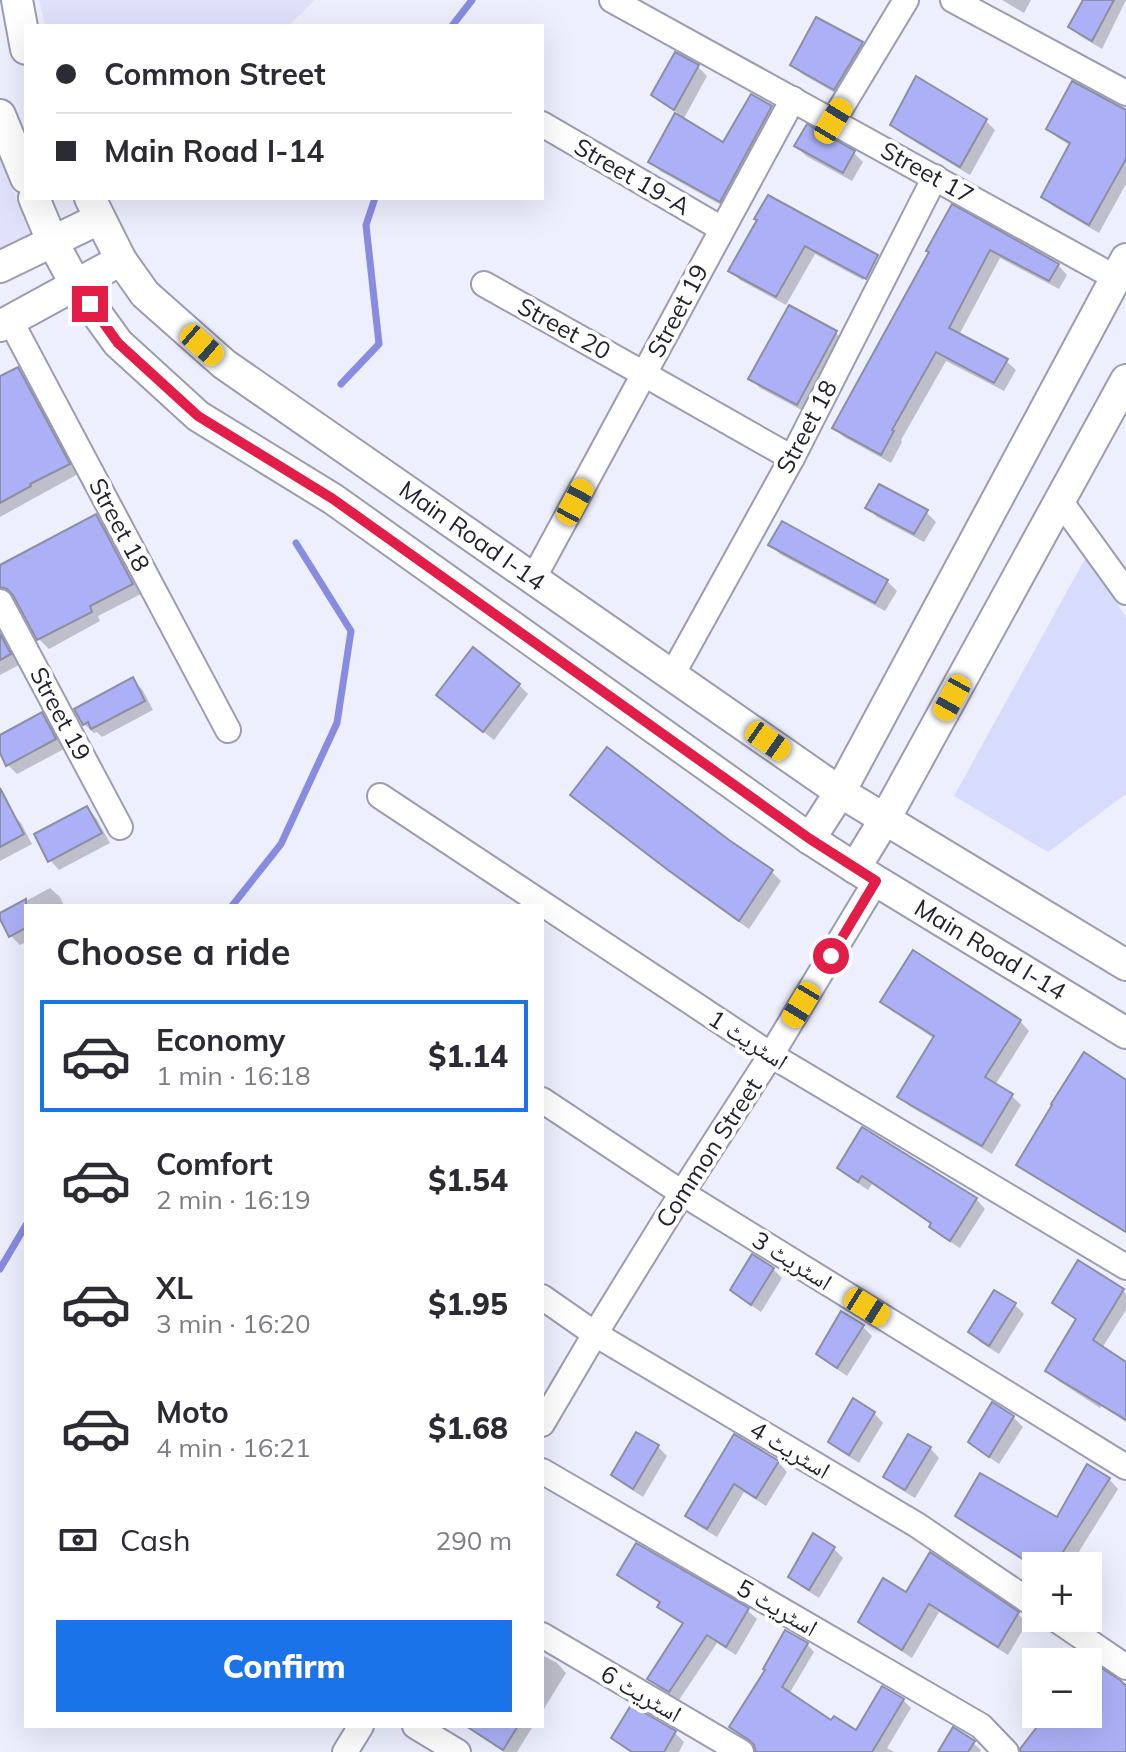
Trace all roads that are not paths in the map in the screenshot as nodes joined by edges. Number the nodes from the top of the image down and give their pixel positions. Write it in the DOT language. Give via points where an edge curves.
graph roads {
  1 [pos="17,0"];
  2 [pos="612,0"];
  3 [pos="906,0"];
  4 [pos="953,0"];
  5 [pos="24,38"];
  6 [pos="1126,93"];
  7 [pos="793,99"];
  8 [pos="0,115"];
  9 [pos="833,121"];
  10 [pos="544,125"];
  11 [pos="24,173"];
  12 [pos="935,177"];
  13 [pos="35,200"];
  14 [pos="94,208"];
  15 [pos="722,229"];
  16 [pos="52,241"];
  17 [pos="121,260"];
  18 [pos="0,267"];
  19 [pos="1121,268"];
  20 [pos="484,284"];
  21 [pos="76,285"];
  22 [pos="5,323"];
  23 [pos="644,374"];
  24 [pos="1126,380"];
  25 [pos="792,458"];
  26 [pos="1061,502"];
  27 [pos="533,579"];
  28 [pos="1126,592"];
  29 [pos="0,602"];
  30 [pos="672,675"];
  31 [pos="228,730"];
  32 [pos="840,792"];
  33 [pos="380,796"];
  34 [pos="885,819"];
  35 [pos="120,827"];
  36 [pos="810,839"];
  37 [pos="865,874"];
  38 [pos="543,904"];
  39 [pos="544,905"];
  40 [pos="1126,965"];
  41 [pos="1126,1033"];
  42 [pos="771,1055"];
  43 [pos="544,1101"];
  44 [pos="682,1193"];
  45 [pos="1126,1267"];
  46 [pos="544,1298"];
  47 [pos="595,1334"];
  48 [pos="544,1421"];
  49 [pos="1126,1467"];
  50 [pos="544,1472"];
  51 [pos="1022,1596"];
  52 [pos="1075,1632"];
  53 [pos="544,1636"];
  54 [pos="1126,1667"];
  55 [pos="360,1728"];
  56 [pos="418,1728"];
  57 [pos="345,1752"];
  58 [pos="458,1752"];
  59 [pos="741,1752"];
  60 [pos="1006,1752"];
  1 -- 5 [label="main road"];
  2 -- 7 [label="street, Street 17"];
  3 -- 9 [label="street"];
  4 -- 6 [label="street"];
  7 -- 9 [label="street, Street 17"];
  7 -- 15 [label="street, Street 19"];
  8 -- 11 [label="main road"];
  9 -- 12 [label="street, Street 17"];
  10 -- 15 [label="street, Street 19-A"];
  12 -- 19 [label="street, Street 17"];
  12 -- 25 [label="street, Street 18"];
  13 -- 16 [label="main road, Main Road I-14"];
  14 -- 16 [label="main road, Main Road I-14"];
  14 -- 17 [label="main road, Main Road I-14"];
  15 -- 23 [label="street, Street 19"];
  16 -- 18 [label="main road, Main Road I-14"];
  16 -- 21 [label="main road, Main Road I-14"];
  17 -- 21 [label="main road"];
  17 -- 27 [label="main road, Main Road I-14" via="145,294 224,364"];
  19 -- 32 [label="main road"];
  20 -- 23 [label="street, Street 20"];
  21 -- 22 [label="main road"];
  21 -- 36 [label="main road, Main Road I-14" via="118,343 198,416 333,499"];
  22 -- 31 [label="street, Street 18"];
  23 -- 25 [label="street, Street 19"];
  23 -- 27 [label="street"];
  24 -- 26 [label="main road"];
  25 -- 30 [label="street, Street 18"];
  26 -- 28 [label="street"];
  26 -- 34 [label="main road"];
  27 -- 30 [label="main road, Main Road I-14"];
  29 -- 35 [label="street, Street 19"];
  30 -- 32 [label="main road, Main Road I-14"];
  32 -- 34 [label="main road, Main Road I-14"];
  32 -- 36 [label="main road"];
  33 -- 38 [label="street, اسٹریٹ 1"];
  34 -- 37 [label="main road"];
  34 -- 40 [label="main road, Main Road I-14"];
  36 -- 37 [label="main road, Main Road I-14"];
  37 -- 41 [label="main road, Main Road I-14"];
  37 -- 42 [label="street, Common Street"];
  39 -- 42 [label="street, اسٹریٹ 1"];
  42 -- 44 [label="street, Common Street"];
  42 -- 45 [label="street, اسٹریٹ 1"];
  43 -- 44 [label="street, اسٹریٹ 3"];
  44 -- 47 [label="street, Common Street"];
  44 -- 49 [label="street, اسٹریٹ 3"];
  46 -- 47 [label="street, اسٹریٹ 4"];
  47 -- 48 [label="street, Common Street"];
  47 -- 51 [label="street, اسٹریٹ 4" via="917,1525"];
  50 -- 60 [label="street, اسٹریٹ 5" via="981,1726"];
  52 -- 54 [label="street"];
  53 -- 59 [label="street, اسٹریٹ 6"];
  55 -- 57 [label="street"];
  56 -- 58 [label="street"];
}
